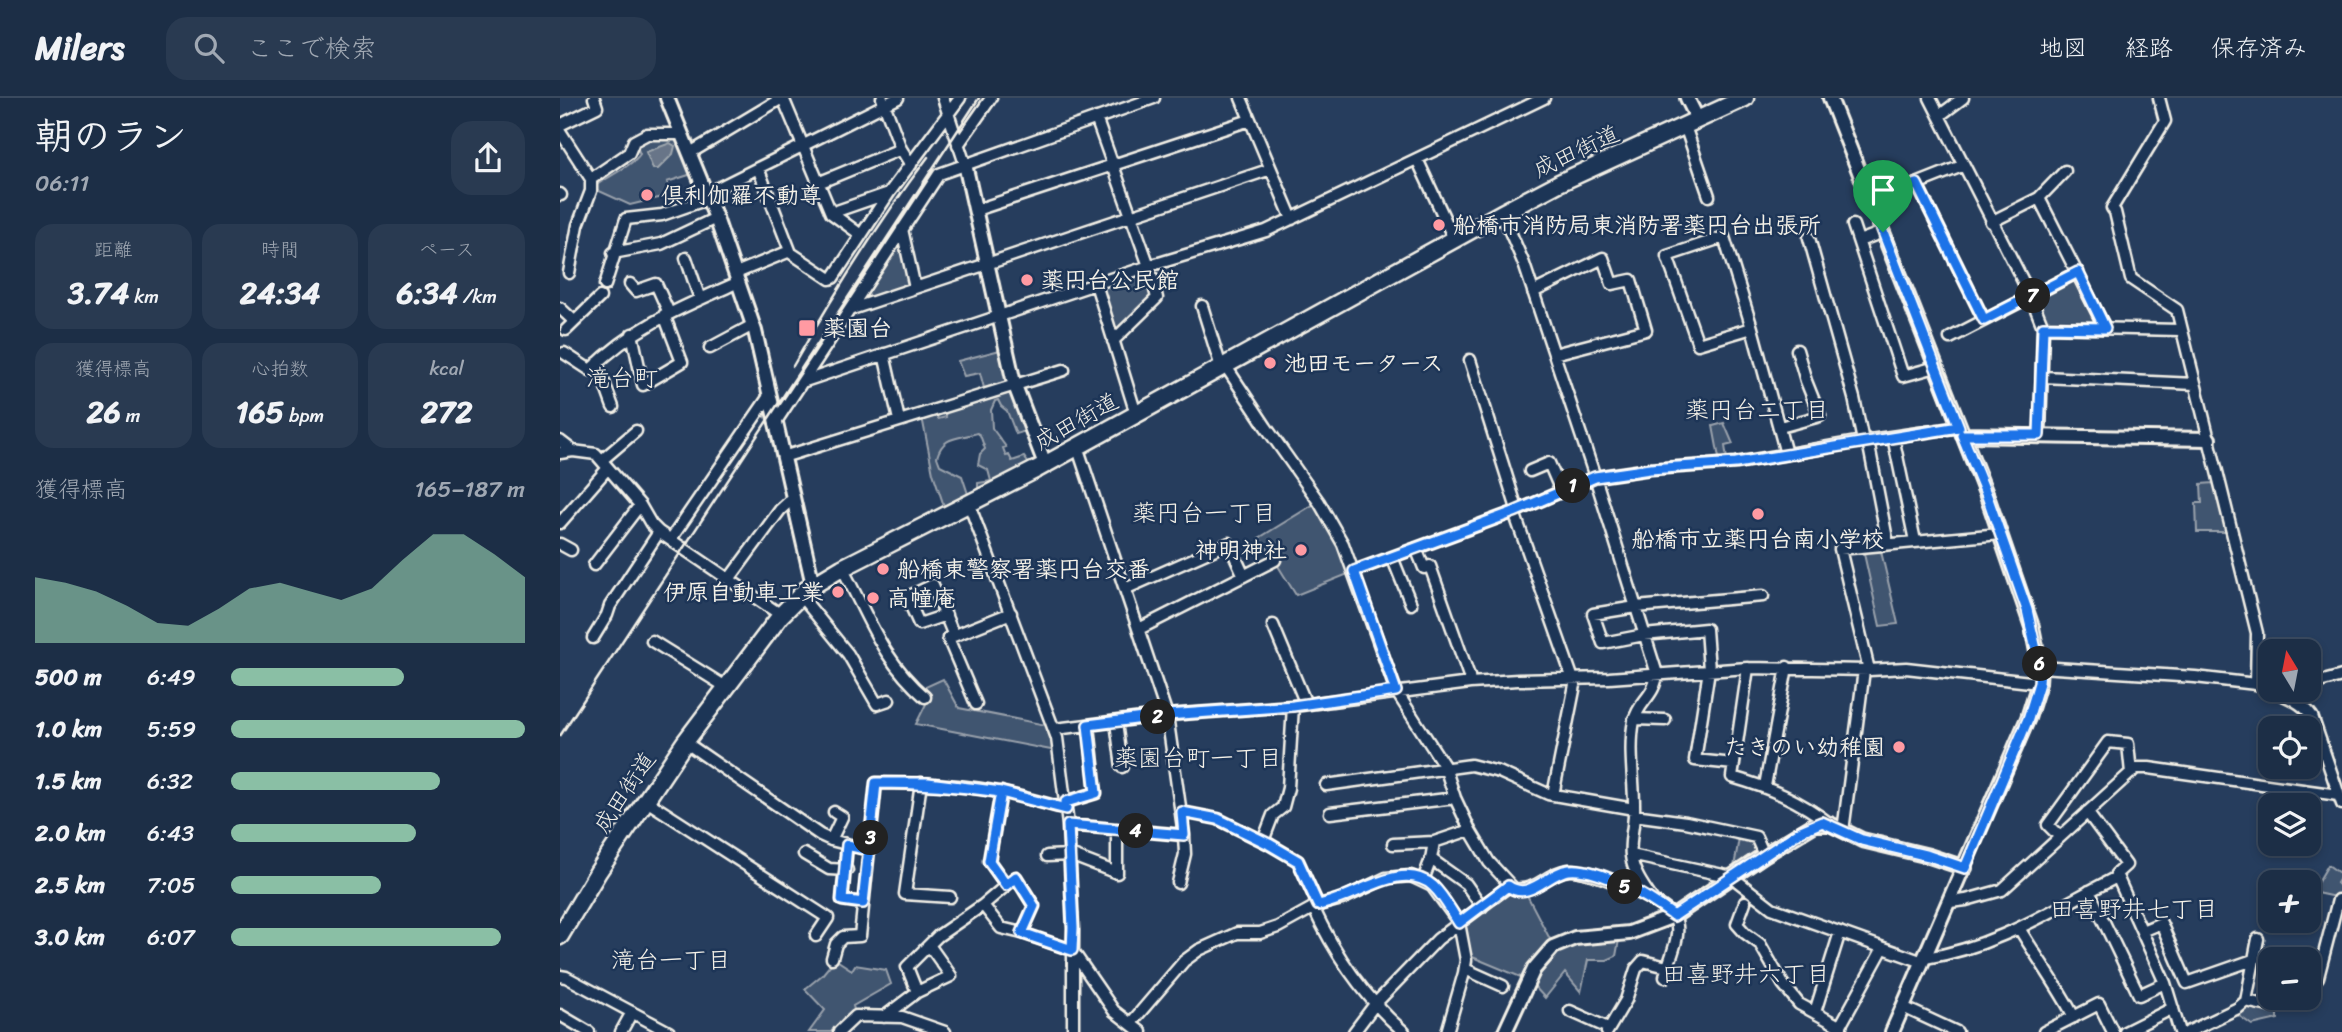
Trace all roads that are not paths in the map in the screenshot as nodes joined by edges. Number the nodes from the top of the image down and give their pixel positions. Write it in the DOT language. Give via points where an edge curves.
graph roads {
  1 [pos="594,98"];
  2 [pos="667,98"];
  3 [pos="783,98"];
  4 [pos="898,98"];
  5 [pos="943,98"];
  6 [pos="960,98"];
  7 [pos="990,98"];
  8 [pos="1154,98"];
  9 [pos="1241,98"];
  10 [pos="1544,98"];
  11 [pos="1687,98"];
  12 [pos="1745,98"];
  13 [pos="1830,98"];
  14 [pos="1930,98"];
  15 [pos="1962,98"];
  16 [pos="2159,98"];
  17 [pos="883,101"];
  18 [pos="948,115"];
  19 [pos="1939,116"];
  20 [pos="1096,118"];
  21 [pos="1250,120"];
  22 [pos="1691,123"];
  23 [pos="560,125"];
  24 [pos="560,131"];
  25 [pos="682,134"];
  26 [pos="958,145"];
  27 [pos="804,146"];
  28 [pos="901,149"];
  29 [pos="690,153"];
  30 [pos="1417,159"];
  31 [pos="965,164"];
  32 [pos="911,165"];
  33 [pos="1113,165"];
  34 [pos="1962,166"];
  35 [pos="758,168"];
  36 [pos="1271,169"];
  37 [pos="2065,171"];
  38 [pos="592,179"];
  39 [pos="818,183"];
  40 [pos="1917,184"];
  41 [pos="888,193"];
  42 [pos="707,196"];
  43 [pos="1709,196"];
  44 [pos="2039,198"];
  45 [pos="1871,202"];
  46 [pos="976,210"];
  47 [pos="1502,213"];
  48 [pos="831,214"];
  49 [pos="1131,216"];
  50 [pos="716,218"];
  51 [pos="1293,219"];
  52 [pos="1991,222"];
  53 [pos="1853,225"];
  54 [pos="902,229"];
  55 [pos="1883,232"];
  56 [pos="861,235"];
  57 [pos="1809,238"];
  58 [pos="1454,239"];
  59 [pos="1859,241"];
  60 [pos="790,251"];
  61 [pos="613,253"];
  62 [pos="685,258"];
  63 [pos="987,264"];
  64 [pos="1149,266"];
  65 [pos="2078,272"];
  66 [pos="569,273"];
  67 [pos="738,277"];
  68 [pos="630,284"];
  69 [pos="1096,284"];
  70 [pos="605,285"];
  71 [pos="915,288"];
  72 [pos="1533,292"];
  73 [pos="600,297"];
  74 [pos="2031,297"];
  75 [pos="700,299"];
  76 [pos="1202,306"];
  77 [pos="560,308"];
  78 [pos="852,309"];
  79 [pos="666,314"];
  80 [pos="999,316"];
  81 [pos="1984,320"];
  82 [pos="574,321"];
  83 [pos="753,325"];
  84 [pos="2043,327"];
  85 [pos="1752,328"];
  86 [pos="2105,328"];
  87 [pos="566,330"];
  88 [pos="2180,330"];
  89 [pos="632,334"];
  90 [pos="1950,338"];
  91 [pos="1113,341"];
  92 [pos="710,348"];
  93 [pos="1797,350"];
  94 [pos="564,353"];
  95 [pos="884,354"];
  96 [pos="1554,354"];
  97 [pos="1470,360"];
  98 [pos="597,363"];
  99 [pos="1223,366"];
  100 [pos="1936,367"];
  101 [pos="1064,370"];
  102 [pos="2043,377"];
  103 [pos="805,381"];
  104 [pos="1014,383"];
  105 [pos="2195,384"];
  106 [pos="769,396"];
  107 [pos="613,407"];
  108 [pos="1136,414"];
  109 [pos="899,420"];
  110 [pos="775,423"];
  111 [pos="1780,427"];
  112 [pos="636,431"];
  113 [pos="1961,431"];
  114 [pos="2039,435"];
  115 [pos="1893,437"];
  116 [pos="2209,439"];
  117 [pos="560,441"];
  118 [pos="1866,441"];
  119 [pos="1077,446"];
  120 [pos="573,451"];
  121 [pos="560,453"];
  122 [pos="1786,454"];
  123 [pos="783,457"];
  124 [pos="605,464"];
  125 [pos="1045,464"];
  126 [pos="1530,471"];
  127 [pos="1595,477"];
  128 [pos="1561,491"];
  129 [pos="793,498"];
  130 [pos="969,503"];
  131 [pos="640,505"];
  132 [pos="1516,510"];
  133 [pos="560,523"];
  134 [pos="659,532"];
  135 [pos="2000,534"];
  136 [pos="671,540"];
  137 [pos="1915,541"];
  138 [pos="560,544"];
  139 [pos="1888,544"];
  140 [pos="1416,548"];
  141 [pos="571,550"];
  142 [pos="1392,557"];
  143 [pos="1275,561"];
  144 [pos="594,565"];
  145 [pos="842,568"];
  146 [pos="1354,571"];
  147 [pos="1244,576"];
  148 [pos="730,578"];
  149 [pos="813,585"];
  150 [pos="1125,589"];
  151 [pos="800,595"];
  152 [pos="1763,596"];
  153 [pos="1411,604"];
  154 [pos="1636,607"];
  155 [pos="1011,613"];
  156 [pos="781,615"];
  157 [pos="946,615"];
  158 [pos="1273,625"];
  159 [pos="1139,629"];
  160 [pos="1644,635"];
  161 [pos="954,636"];
  162 [pos="593,638"];
  163 [pos="652,640"];
  164 [pos="1787,667"];
  165 [pos="2040,667"];
  166 [pos="1748,668"];
  167 [pos="1709,670"];
  168 [pos="1867,670"];
  169 [pos="1657,674"];
  170 [pos="2342,676"];
  171 [pos="1573,678"];
  172 [pos="2321,682"];
  173 [pos="1470,683"];
  174 [pos="2039,683"];
  175 [pos="2256,684"];
  176 [pos="726,687"];
  177 [pos="1396,691"];
  178 [pos="925,697"];
  179 [pos="889,700"];
  180 [pos="2296,702"];
  181 [pos="976,704"];
  182 [pos="1306,704"];
  183 [pos="1293,706"];
  184 [pos="1167,715"];
  185 [pos="1634,719"];
  186 [pos="1665,720"];
  187 [pos="1116,722"];
  188 [pos="1088,725"];
  189 [pos="1055,729"];
  190 [pos="685,742"];
  191 [pos="1734,764"];
  192 [pos="1122,767"];
  193 [pos="1445,767"];
  194 [pos="2131,773"];
  195 [pos="920,783"];
  196 [pos="1326,785"];
  197 [pos="1765,786"];
  198 [pos="1001,792"];
  199 [pos="1553,795"];
  200 [pos="1455,798"];
  201 [pos="2340,799"];
  202 [pos="645,800"];
  203 [pos="1066,805"];
  204 [pos="2087,811"];
  205 [pos="834,812"];
  206 [pos="1182,812"];
  207 [pos="1634,812"];
  208 [pos="1329,813"];
  209 [pos="1830,824"];
  210 [pos="1068,825"];
  211 [pos="1117,829"];
  212 [pos="1470,830"];
  213 [pos="1843,831"];
  214 [pos="1184,835"];
  215 [pos="2060,837"];
  216 [pos="831,841"];
  217 [pos="1263,841"];
  218 [pos="1434,842"];
  219 [pos="1393,844"];
  220 [pos="847,845"];
  221 [pos="869,850"];
  222 [pos="804,854"];
  223 [pos="1070,855"];
  224 [pos="1631,855"];
  225 [pos="1763,855"];
  226 [pos="1046,856"];
  227 [pos="1431,859"];
  228 [pos="1965,868"];
  229 [pos="847,870"];
  230 [pos="1732,877"];
  231 [pos="2117,877"];
  232 [pos="1423,880"];
  233 [pos="1178,883"];
  234 [pos="1006,885"];
  235 [pos="1508,886"];
  236 [pos="2089,891"];
  237 [pos="950,897"];
  238 [pos="2342,900"];
  239 [pos="1655,902"];
  240 [pos="1745,902"];
  241 [pos="1950,902"];
  242 [pos="863,903"];
  243 [pos="983,905"];
  244 [pos="1316,906"];
  245 [pos="1482,907"];
  246 [pos="1674,916"];
  247 [pos="1459,923"];
  248 [pos="2019,928"];
  249 [pos="2142,931"];
  250 [pos="1840,932"];
  251 [pos="1022,933"];
  252 [pos="560,936"];
  253 [pos="816,936"];
  254 [pos="2258,939"];
  255 [pos="929,945"];
  256 [pos="1882,948"];
  257 [pos="1072,950"];
  258 [pos="832,958"];
  259 [pos="1924,960"];
  260 [pos="2253,960"];
  261 [pos="2321,965"];
  262 [pos="1465,969"];
  263 [pos="560,976"];
  264 [pos="2165,983"];
  265 [pos="1503,986"];
  266 [pos="917,992"];
  267 [pos="2246,1001"];
  268 [pos="1375,1004"];
  269 [pos="2258,1004"];
  270 [pos="1903,1007"];
  271 [pos="2174,1008"];
  272 [pos="1570,1011"];
  273 [pos="1815,1012"];
  274 [pos="632,1013"];
  275 [pos="560,1016"];
  276 [pos="884,1017"];
  277 [pos="2074,1017"];
  278 [pos="1131,1023"];
  279 [pos="1839,1029"];
  280 [pos="930,1030"];
  281 [pos="1608,1030"];
  282 [pos="2129,1031"];
  283 [pos="589,1032"];
  284 [pos="621,1032"];
  285 [pos="669,1032"];
  286 [pos="839,1032"];
  287 [pos="945,1032"];
  288 [pos="1073,1032"];
  289 [pos="1141,1032"];
  290 [pos="1354,1032"];
  291 [pos="1404,1032"];
  292 [pos="1447,1032"];
  293 [pos="1505,1032"];
  294 [pos="1892,1032"];
  295 [pos="1956,1032"];
  296 [pos="2044,1032"];
  297 [pos="2113,1032"];
  298 [pos="2180,1032"];
  299 [pos="2188,1032"];
  1 -- 23 [label="street" via="597,107"];
  2 -- 25 [label="street"];
  3 -- 27 [label="street"];
  3 -- 29 [label="street"];
  4 -- 17 [label="street"];
  5 -- 18 [label="street"];
  6 -- 18 [label="street"];
  7 -- 26 [label="street"];
  8 -- 20 [label="street"];
  9 -- 21 [label="street"];
  10 -- 30 [label="street"];
  11 -- 22 [label="street"];
  12 -- 22 [label="highway, 成田街道"];
  13 -- 45 [label="street"];
  14 -- 19 [label="street"];
  15 -- 19 [label="street"];
  16 -- 88 [label="street" via="2165,121 2112,208 2131,279 2177,310"];
  17 -- 27 [label="street"];
  17 -- 28 [label="street"];
  18 -- 26 [label="street"];
  18 -- 32 [label="street"];
  19 -- 34 [label="street"];
  20 -- 31 [label="street"];
  20 -- 33 [label="street"];
  21 -- 33 [label="street"];
  21 -- 36 [label="street"];
  22 -- 43 [label="street"];
  22 -- 47 [label="highway, 成田街道"];
  24 -- 38 [label="street"];
  25 -- 29 [label="street"];
  25 -- 38 [label="street" via="647,135 634,141 629,153"];
  26 -- 31 [label="street"];
  27 -- 35 [label="street"];
  27 -- 39 [label="street"];
  28 -- 32 [label="street"];
  28 -- 39 [label="street"];
  29 -- 42 [label="street"];
  30 -- 51 [label="street"];
  30 -- 58 [label="street"];
  31 -- 46 [label="street"];
  31 -- 54 [label="street" via="939,174"];
  32 -- 41 [label="street"];
  33 -- 46 [label="street"];
  33 -- 49 [label="street"];
  34 -- 40 [label="street"];
  34 -- 52 [label="street"];
  35 -- 42 [label="street"];
  35 -- 60 [label="street"];
  36 -- 49 [label="street"];
  36 -- 51 [label="street"];
  37 -- 44 [label="street"];
  38 -- 66 [label="street"];
  39 -- 48 [label="street"];
  40 -- 45 [label="street"];
  40 -- 81 [label="street"];
  41 -- 48 [label="street"];
  41 -- 56 [label="street"];
  42 -- 50 [label="street"];
  42 -- 61 [label="street" via="662,215 626,219"];
  44 -- 52 [label="street"];
  44 -- 65 [label="street"];
  45 -- 55 [label="street"];
  46 -- 63 [label="street"];
  47 -- 58 [label="highway, 成田街道"];
  47 -- 72 [label="street"];
  48 -- 56 [label="street"];
  49 -- 63 [label="street"];
  49 -- 64 [label="street"];
  50 -- 61 [label="street" via="660,244"];
  50 -- 67 [label="street"];
  51 -- 64 [label="street"];
  52 -- 74 [label="street"];
  53 -- 59 [label="street"];
  54 -- 71 [label="street"];
  54 -- 78 [label="street"];
  55 -- 59 [label="street"];
  55 -- 100 [label="street"];
  56 -- 60 [label="street" via="830,279"];
  57 -- 118 [label="street"];
  58 -- 99 [label="highway, 成田街道"];
  59 -- 100 [label="street" via="1903,376"];
  60 -- 67 [label="street"];
  61 -- 70 [label="street"];
  62 -- 75 [label="street"];
  63 -- 71 [label="street"];
  63 -- 80 [label="street"];
  64 -- 69 [label="street"];
  64 -- 91 [label="street" via="1157,298"];
  65 -- 74 [label="street"];
  65 -- 86 [label="street"];
  67 -- 75 [label="street"];
  67 -- 83 [label="street"];
  68 -- 79 [label="street" via="636,291 656,284"];
  69 -- 80 [label="street"];
  69 -- 91 [label="street"];
  71 -- 78 [label="street"];
  72 -- 96 [label="street"];
  72 -- 96 [label="street" via="1603,258 1612,284 1631,280 1646,330"];
  73 -- 82 [label="street"];
  74 -- 81 [label="street"];
  74 -- 84 [label="street"];
  75 -- 79 [label="street"];
  76 -- 99 [label="street"];
  77 -- 82 [label="street"];
  78 -- 103 [label="street"];
  79 -- 89 [label="street"];
  79 -- 89 [label="street" via="682,362 643,385"];
  80 -- 95 [label="street"];
  80 -- 104 [label="street"];
  81 -- 90 [label="street"];
  82 -- 87 [label="street"];
  83 -- 92 [label="street"];
  83 -- 106 [label="street"];
  84 -- 86 [label="street"];
  84 -- 102 [label="street"];
  85 -- 85 [label="street" via="1698,344 1667,256 1724,237"];
  85 -- 111 [label="street"];
  86 -- 88 [label="street"];
  88 -- 105 [label="street"];
  89 -- 98 [label="street"];
  91 -- 108 [label="street"];
  93 -- 111 [label="street" via="1820,416"];
  94 -- 98 [label="street" via="590,370"];
  95 -- 103 [label="street"];
  95 -- 109 [label="street"];
  96 -- 127 [label="street"];
  97 -- 132 [label="street"];
  98 -- 107 [label="street"];
  99 -- 108 [label="highway, 成田街道"];
  99 -- 146 [label="street" via="1319,502"];
  100 -- 113 [label="street"];
  101 -- 104 [label="street"];
  102 -- 105 [label="street"];
  102 -- 114 [label="street"];
  103 -- 110 [label="street"];
  104 -- 109 [label="street"];
  104 -- 125 [label="street"];
  105 -- 116 [label="street"];
  106 -- 110 [label="street"];
  106 -- 136 [label="street"];
  108 -- 119 [label="highway, 成田街道"];
  109 -- 123 [label="street"];
  110 -- 123 [label="street"];
  111 -- 122 [label="street"];
  112 -- 124 [label="street"];
  113 -- 114 [label="street"];
  113 -- 115 [label="street"];
  113 -- 135 [label="street"];
  114 -- 116 [label="street"];
  115 -- 118 [label="street"];
  115 -- 137 [label="street"];
  116 -- 175 [label="street" via="2258,633"];
  117 -- 120 [label="street"];
  118 -- 122 [label="street"];
  118 -- 139 [label="street"];
  119 -- 125 [label="highway, 成田街道"];
  119 -- 150 [label="street"];
  120 -- 121 [label="street"];
  120 -- 124 [label="street" via="596,454"];
  122 -- 127 [label="street"];
  123 -- 129 [label="street"];
  124 -- 131 [label="street"];
  124 -- 133 [label="street"];
  125 -- 130 [label="highway, 成田街道"];
  126 -- 128 [label="street" via="1549,463"];
  127 -- 128 [label="street"];
  127 -- 154 [label="street"];
  128 -- 132 [label="street"];
  129 -- 148 [label="street"];
  129 -- 149 [label="street"];
  130 -- 145 [label="highway, 成田街道"];
  130 -- 155 [label="street"];
  131 -- 134 [label="street"];
  131 -- 144 [label="street"];
  132 -- 140 [label="street"];
  132 -- 171 [label="street"];
  134 -- 136 [label="street"];
  134 -- 162 [label="street"];
  135 -- 137 [label="street"];
  135 -- 165 [label="street" via="2032,627"];
  136 -- 148 [label="street"];
  137 -- 139 [label="street"];
  138 -- 141 [label="street"];
  139 -- 168 [label="street" via="1840,550"];
  140 -- 142 [label="street"];
  140 -- 173 [label="street" via="1424,568 1430,566"];
  142 -- 146 [label="street"];
  142 -- 153 [label="street"];
  143 -- 147 [label="street"];
  145 -- 149 [label="highway, 成田街道"];
  145 -- 178 [label="street" via="882,649"];
  146 -- 177 [label="street"];
  147 -- 150 [label="street" via="1229,543"];
  147 -- 159 [label="street"];
  148 -- 156 [label="street"];
  149 -- 151 [label="highway, 成田街道"];
  150 -- 159 [label="street"];
  151 -- 156 [label="highway, 成田街道"];
  151 -- 179 [label="street" via="848,654 877,704"];
  152 -- 154 [label="street"];
  154 -- 160 [label="street"];
  154 -- 160 [label="street" via="1593,614 1603,643"];
  155 -- 161 [label="street"];
  155 -- 189 [label="street"];
  156 -- 176 [label="highway, 成田街道"];
  157 -- 161 [label="street"];
  158 -- 182 [label="street"];
  159 -- 184 [label="street"];
  160 -- 167 [label="street" via="1706,629"];
  160 -- 169 [label="street"];
  161 -- 181 [label="street" via="948,638"];
  163 -- 176 [label="street"];
  164 -- 166 [label="street"];
  164 -- 168 [label="street"];
  164 -- 197 [label="street"];
  165 -- 174 [label="street"];
  165 -- 175 [label="street"];
  166 -- 167 [label="street"];
  166 -- 191 [label="street"];
  167 -- 169 [label="street"];
  167 -- 191 [label="street" via="1695,760"];
  168 -- 174 [label="street" via="1906,668"];
  168 -- 213 [label="street"];
  169 -- 171 [label="street"];
  169 -- 185 [label="street" via="1651,695"];
  170 -- 172 [label="street"];
  171 -- 173 [label="street"];
  171 -- 199 [label="street"];
  173 -- 177 [label="street"];
  174 -- 228 [label="street"];
  176 -- 190 [label="highway, 成田街道"];
  177 -- 182 [label="street"];
  177 -- 193 [label="street"];
  180 -- 201 [label="street" via="2312,716"];
  182 -- 183 [label="street"];
  183 -- 184 [label="street"];
  183 -- 217 [label="street" via="1288,788 1283,807 1273,815"];
  184 -- 187 [label="street"];
  184 -- 206 [label="street"];
  185 -- 186 [label="street"];
  185 -- 207 [label="street"];
  187 -- 188 [label="street"];
  187 -- 192 [label="street"];
  188 -- 189 [label="street"];
  188 -- 203 [label="street" via="1096,793"];
  189 -- 203 [label="street"];
  190 -- 202 [label="highway, 成田街道"];
  190 -- 216 [label="street"];
  191 -- 197 [label="street" via="1732,777"];
  193 -- 196 [label="street"];
  193 -- 199 [label="street" via="1489,769"];
  193 -- 200 [label="street"];
  194 -- 201 [label="street" via="2149,768"];
  194 -- 204 [label="street"];
  194 -- 215 [label="street" via="2128,744 2108,742 2048,825"];
  195 -- 198 [label="street"];
  195 -- 221 [label="street" via="876,783"];
  195 -- 237 [label="street" via="905,894"];
  197 -- 209 [label="street" via="1807,806"];
  198 -- 203 [label="street"];
  198 -- 234 [label="street" via="989,861"];
  199 -- 207 [label="street"];
  200 -- 208 [label="street"];
  200 -- 212 [label="street"];
  202 -- 252 [label="highway, 成田街道"];
  202 -- 253 [label="street" via="828,918"];
  203 -- 210 [label="street"];
  204 -- 215 [label="street"];
  204 -- 231 [label="street" via="2126,865 2116,872"];
  205 -- 216 [label="street" via="842,817"];
  206 -- 214 [label="street"];
  206 -- 217 [label="street" via="1218,819"];
  207 -- 224 [label="street"];
  207 -- 225 [label="street" via="1756,837"];
  209 -- 213 [label="street"];
  209 -- 225 [label="street" via="1807,827"];
  210 -- 211 [label="street"];
  210 -- 223 [label="street"];
  211 -- 214 [label="street"];
  211 -- 223 [label="street" via="1117,873"];
  212 -- 218 [label="street"];
  212 -- 235 [label="street"];
  213 -- 228 [label="street"];
  214 -- 233 [label="street"];
  215 -- 241 [label="street" via="2002,890"];
  216 -- 220 [label="street"];
  217 -- 244 [label="street" via="1298,861"];
  218 -- 219 [label="street"];
  218 -- 227 [label="street"];
  220 -- 221 [label="street"];
  220 -- 229 [label="street"];
  221 -- 242 [label="street"];
  222 -- 229 [label="street" via="829,869"];
  223 -- 226 [label="street"];
  223 -- 257 [label="street"];
  224 -- 230 [label="street"];
  224 -- 239 [label="street" via="1640,882"];
  225 -- 230 [label="street"];
  227 -- 232 [label="street"];
  227 -- 245 [label="street" via="1466,884"];
  228 -- 241 [label="street"];
  229 -- 242 [label="street" via="842,900"];
  230 -- 246 [label="street"];
  230 -- 250 [label="street" via="1772,908"];
  231 -- 236 [label="street"];
  231 -- 249 [label="street"];
  232 -- 244 [label="street" via="1386,878"];
  232 -- 247 [label="street" via="1433,886"];
  234 -- 243 [label="street"];
  234 -- 251 [label="street" via="1016,877 1034,906"];
  235 -- 239 [label="street" via="1530,890 1570,870 1602,876"];
  235 -- 245 [label="street"];
  236 -- 248 [label="street"];
  236 -- 264 [label="street" via="2139,995"];
  238 -- 261 [label="street" via="2338,900"];
  239 -- 246 [label="street"];
  240 -- 273 [label="street" via="1737,923 1760,944 1799,1004"];
  241 -- 259 [label="street"];
  242 -- 258 [label="street" via="860,936 844,937"];
  243 -- 251 [label="street" via="1001,928"];
  243 -- 255 [label="street"];
  244 -- 268 [label="street" via="1336,953"];
  244 -- 278 [label="street" via="1278,927 1237,933 1199,950"];
  245 -- 247 [label="street"];
  246 -- 281 [label="street" via="1676,937 1666,972 1643,961"];
  246 -- 293 [label="street" via="1629,933 1575,938 1553,947 1534,969"];
  247 -- 262 [label="street"];
  247 -- 268 [label="street"];
  248 -- 259 [label="street"];
  248 -- 277 [label="street"];
  249 -- 260 [label="street" via="2161,923 2187,983"];
  249 -- 264 [label="street"];
  250 -- 256 [label="street"];
  250 -- 273 [label="street"];
  251 -- 257 [label="street"];
  254 -- 260 [label="street"];
  255 -- 266 [label="street" via="907,967"];
  255 -- 266 [label="street" via="951,976"];
  256 -- 259 [label="street"];
  256 -- 279 [label="street"];
  257 -- 278 [label="street" via="1114,1012"];
  257 -- 288 [label="street"];
  259 -- 270 [label="street"];
  260 -- 267 [label="street"];
  262 -- 265 [label="street"];
  262 -- 292 [label="street"];
  263 -- 274 [label="street"];
  264 -- 271 [label="street"];
  266 -- 276 [label="street"];
  267 -- 269 [label="street"];
  267 -- 299 [label="street"];
  268 -- 290 [label="street"];
  268 -- 291 [label="street"];
  270 -- 294 [label="street"];
  270 -- 295 [label="street"];
  271 -- 282 [label="street"];
  271 -- 298 [label="street"];
  272 -- 281 [label="street"];
  273 -- 279 [label="street"];
  274 -- 284 [label="street"];
  274 -- 285 [label="street"];
  275 -- 283 [label="street"];
  276 -- 280 [label="street" via="902,1017"];
  276 -- 286 [label="street" via="856,1016"];
  277 -- 296 [label="street"];
  277 -- 297 [label="street" via="2099,1004"];
  278 -- 289 [label="street"];
  280 -- 287 [label="street"];
}
